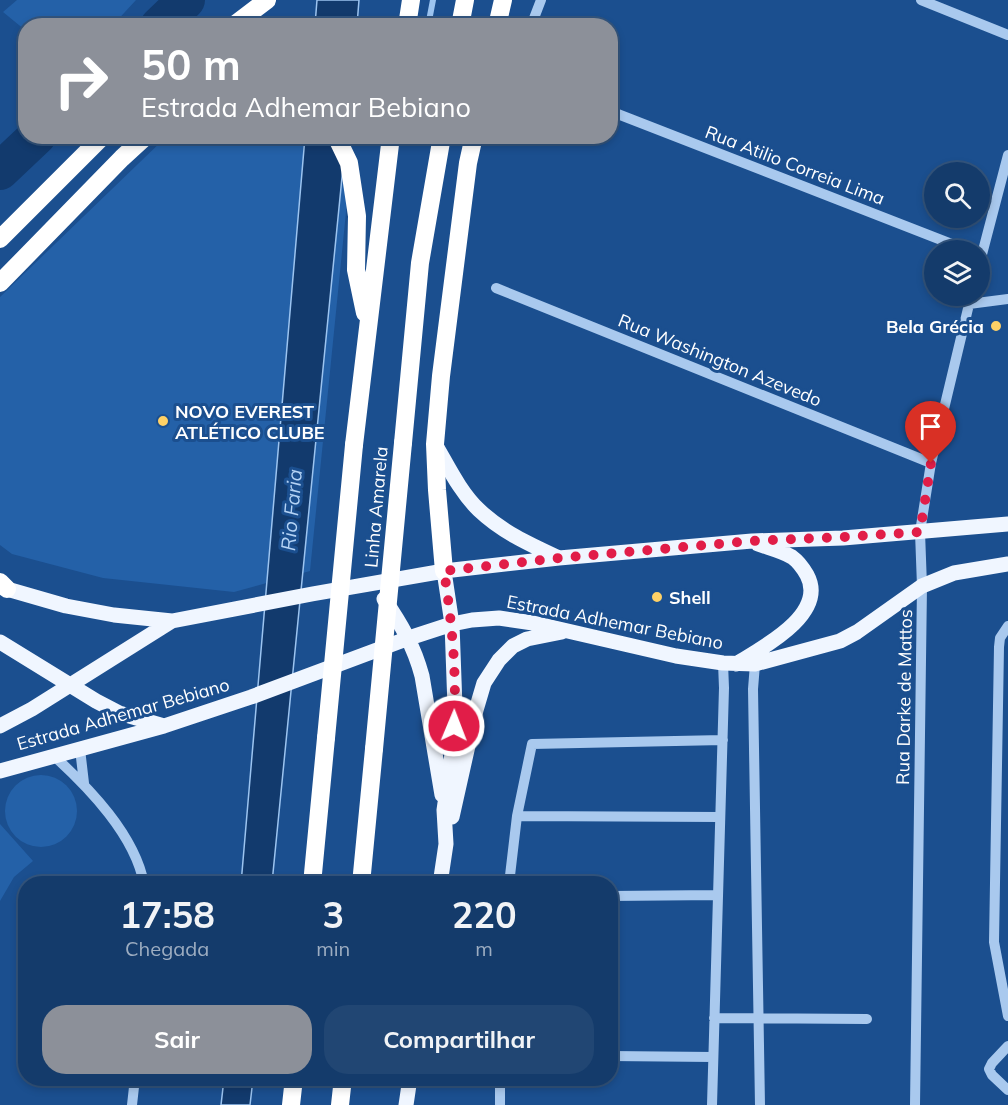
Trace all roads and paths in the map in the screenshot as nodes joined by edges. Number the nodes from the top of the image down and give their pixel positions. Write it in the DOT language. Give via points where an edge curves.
graph roads {
  1 [pos="267,0"];
  2 [pos="411,0"];
  3 [pos="465,0"];
  4 [pos="503,0"];
  5 [pos="541,0"];
  6 [pos="921,0"];
  7 [pos="243,18"];
  8 [pos="408,18"];
  9 [pos="462,18"];
  10 [pos="499,18"];
  11 [pos="534,18"];
  12 [pos="1008,35"];
  13 [pos="618,114"];
  14 [pos="95,144"];
  15 [pos="138,144"];
  16 [pos="340,144"];
  17 [pos="390,144"];
  18 [pos="441,144"];
  19 [pos="472,144"];
  20 [pos="1008,155"];
  21 [pos="0,239"];
  22 [pos="941,240"];
  23 [pos="985,240"];
  24 [pos="0,282"];
  25 [pos="496,288"];
  26 [pos="990,299"];
  27 [pos="1008,299"];
  28 [pos="969,306"];
  29 [pos="368,330"];
  30 [pos="435,444"];
  31 [pos="931,463"];
  32 [pos="1008,524"];
  33 [pos="920,532"];
  34 [pos="752,541"];
  35 [pos="559,558"];
  36 [pos="1008,564"];
  37 [pos="444,571"];
  38 [pos="373,583"];
  39 [pos="2,585"];
  40 [pos="922,586"];
  41 [pos="172,621"];
  42 [pos="452,624"];
  43 [pos="1008,626"];
  44 [pos="569,631"];
  45 [pos="409,638"];
  46 [pos="0,642"];
  47 [pos="730,663"];
  48 [pos="755,664"];
  49 [pos="70,684"];
  50 [pos="0,726"];
  51 [pos="164,726"];
  52 [pos="723,740"];
  53 [pos="80,749"];
  54 [pos="54,756"];
  55 [pos="0,771"];
  56 [pos="84,783"];
  57 [pos="444,810"];
  58 [pos="517,816"];
  59 [pos="720,817"];
  60 [pos="446,844"];
  61 [pos="142,876"];
  62 [pos="313,876"];
  63 [pos="362,876"];
  64 [pos="441,876"];
  65 [pos="509,876"];
  66 [pos="718,895"];
  67 [pos="618,896"];
  68 [pos="1008,1016"];
  69 [pos="714,1018"];
  70 [pos="759,1018"];
  71 [pos="867,1019"];
  72 [pos="1008,1046"];
  73 [pos="618,1056"];
  74 [pos="713,1058"];
  75 [pos="134,1086"];
  76 [pos="293,1086"];
  77 [pos="342,1086"];
  78 [pos="409,1086"];
  79 [pos="500,1086"];
  80 [pos="1008,1090"];
  81 [pos="132,1105"];
  82 [pos="291,1105"];
  83 [pos="340,1105"];
  84 [pos="406,1105"];
  85 [pos="500,1105"];
  86 [pos="712,1105"];
  87 [pos="760,1105"];
  88 [pos="915,1105"];
  1 -- 7 [label="highway"];
  2 -- 8 [label="highway"];
  3 -- 9 [label="highway"];
  4 -- 10 [label="highway"];
  5 -- 11 [label="street"];
  6 -- 12 [label="street"];
  13 -- 22 [label="street, Rua Atilio Correia Lima"];
  14 -- 21 [label="highway"];
  15 -- 24 [label="highway"];
  16 -- 29 [label="highway" via="349,163 357,216 356,270"];
  17 -- 29 [label="highway, Linha Amarela"];
  18 -- 63 [label="highway, Linha Amarela, bridge" via="420,263"];
  19 -- 30 [label="highway"];
  20 -- 23 [label="street"];
  25 -- 31 [label="street, Rua Washington Azevedo"];
  26 -- 27 [label="street"];
  28 -- 31 [label="street, Rua Darke de Mattos"];
  29 -- 62 [label="highway, Linha Amarela, bridge"];
  30 -- 35 [label="main road" via="477,508 523,541"];
  30 -- 37 [label="highway"];
  31 -- 33 [label="street, Rua Darke de Mattos"];
  32 -- 33 [label="main road, Estrada Adhemar Bebiano"];
  33 -- 34 [label="main road, Estrada Adhemar Bebiano"];
  33 -- 40 [label="street, Rua Darke de Mattos"];
  34 -- 35 [label="main road, Estrada Adhemar Bebiano"];
  34 -- 47 [label="main road" via="792,557 801,565 809,580 810,595 807,606 778,638"];
  35 -- 37 [label="main road, Estrada Adhemar Bebiano"];
  36 -- 40 [label="main road, Estrada Adhemar Bebiano" via="954,573"];
  37 -- 38 [label="main road, Estrada Adhemar Bebiano"];
  37 -- 42 [label="main road"];
  38 -- 41 [label="main road, Estrada Adhemar Bebiano"];
  38 -- 45 [label="main road"];
  39 -- 41 [label="main road" via="66,606"];
  40 -- 48 [label="main road, Estrada Adhemar Bebiano" via="840,641"];
  40 -- 88 [label="street, Rua Darke de Mattos"];
  41 -- 49 [label="main road, Estrada Adhemar Bebiano"];
  42 -- 44 [label="main road, Estrada Adhemar Bebiano" via="499,618"];
  42 -- 45 [label="main road, Estrada Adhemar Bebiano"];
  42 -- 57 [label="main road" via="455,706"];
  43 -- 68 [label="street" via="999,647 994,942"];
  44 -- 47 [label="main road, Estrada Adhemar Bebiano" via="676,656"];
  44 -- 60 [label="main road" via="527,639 513,646 484,683"];
  45 -- 51 [label="main road, Estrada Adhemar Bebiano"];
  45 -- 57 [label="main road" via="422,676"];
  46 -- 49 [label="main road"];
  47 -- 48 [label="main road, Estrada Adhemar Bebiano"];
  47 -- 52 [label="street"];
  48 -- 70 [label="street"];
  49 -- 50 [label="main road, Estrada Adhemar Bebiano"];
  49 -- 51 [label="main road" via="119,713"];
  51 -- 53 [label="main road, Estrada Adhemar Bebiano"];
  52 -- 58 [label="street" via="532,744"];
  52 -- 59 [label="street"];
  53 -- 54 [label="main road, Estrada Adhemar Bebiano"];
  53 -- 56 [label="street"];
  54 -- 55 [label="main road, Estrada Adhemar Bebiano"];
  54 -- 56 [label="street"];
  56 -- 61 [label="street" via="132,846"];
  57 -- 60 [label="main road"];
  58 -- 59 [label="street"];
  58 -- 65 [label="street"];
  59 -- 66 [label="street"];
  60 -- 64 [label="main road"];
  66 -- 67 [label="street"];
  66 -- 69 [label="street"];
  69 -- 70 [label="street"];
  69 -- 74 [label="street"];
  70 -- 71 [label="street"];
  70 -- 87 [label="street"];
  72 -- 80 [label="street" via="989,1069"];
  73 -- 74 [label="street"];
  74 -- 86 [label="street"];
  75 -- 81 [label="street"];
  76 -- 82 [label="highway"];
  77 -- 83 [label="highway"];
  78 -- 84 [label="main road"];
  79 -- 85 [label="street"];
}
